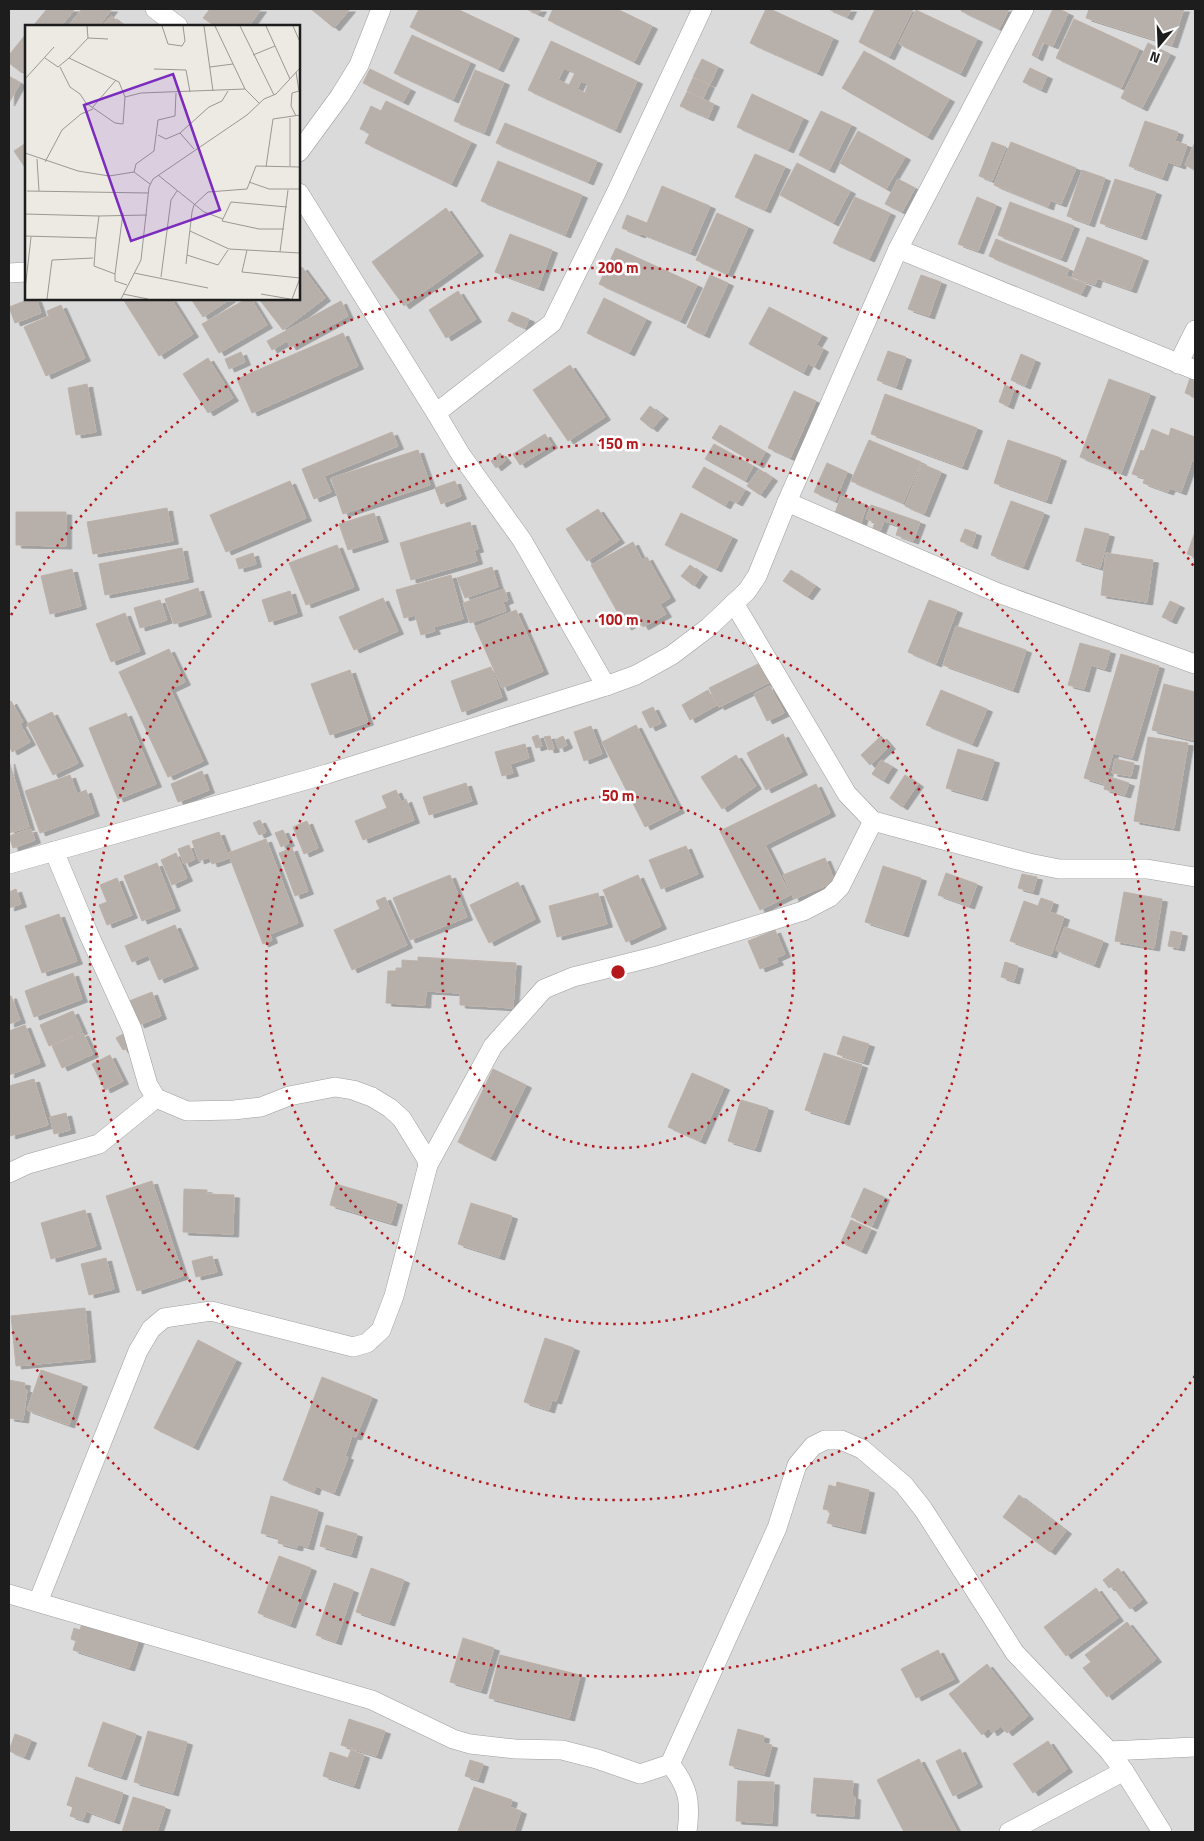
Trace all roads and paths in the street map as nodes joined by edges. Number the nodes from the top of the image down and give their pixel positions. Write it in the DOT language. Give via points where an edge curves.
graph roads {
  1 [pos="155,9"];
  2 [pos="380,9"];
  3 [pos="702,9"];
  4 [pos="1024,9"];
  5 [pos="177,25"];
  6 [pos="300,151"];
  7 [pos="300,195"];
  8 [pos="898,248"];
  9 [pos="25,272"];
  10 [pos="9,273"];
  11 [pos="1195,330"];
  12 [pos="1187,367"];
  13 [pos="436,413"];
  14 [pos="787,502"];
  15 [pos="734,603"];
  16 [pos="1195,664"];
  17 [pos="606,686"];
  18 [pos="873,821"];
  19 [pos="54,851"];
  20 [pos="9,864"];
  21 [pos="1195,877"];
  22 [pos="156,1098"];
  23 [pos="428,1165"];
  24 [pos="9,1173"];
  25 [pos="9,1594"];
  26 [pos="38,1602"];
  27 [pos="1195,1747"];
  28 [pos="1109,1751"];
  29 [pos="670,1764"];
  30 [pos="1124,1771"];
  31 [pos="687,1832"];
  32 [pos="1009,1832"];
  33 [pos="1162,1832"];
  1 -- 5 [label="street"];
  2 -- 6 [label="street" via="359,65"];
  3 -- 13 [label="street" via="552,323"];
  4 -- 8 [label="street"];
  7 -- 13 [label="street"];
  8 -- 12 [label="street"];
  8 -- 14 [label="street"];
  9 -- 10 [label="street"];
  11 -- 12 [label="street"];
  13 -- 17 [label="street" via="461,455 522,540"];
  14 -- 15 [label="street" via="757,576"];
  14 -- 16 [label="street" via="998,593"];
  15 -- 17 [label="street" via="709,627 672,654 636,675"];
  15 -- 18 [label="street" via="847,794"];
  17 -- 19 [label="street" via="327,774"];
  18 -- 21 [label="street" via="1059,869 1147,869"];
  18 -- 23 [label="street" via="840,888 821,902 803,911 657,956 573,977 544,989 493,1046"];
  19 -- 20 [label="street"];
  19 -- 22 [label="street" via="132,1029 148,1085"];
  22 -- 23 [label="street" via="186,1111 234,1110 261,1107 289,1096 335,1087 353,1090 372,1097 402,1118"];
  22 -- 24 [label="street" via="99,1144 28,1164"];
  23 -- 26 [label="street" via="394,1296 381,1330 367,1343 353,1347 211,1311 164,1318 151,1329 138,1351"];
  25 -- 26 [label="street"];
  26 -- 29 [label="street" via="372,1700 470,1744 562,1750 640,1774"];
  27 -- 28 [label="street"];
  28 -- 29 [label="street" via="1015,1653 923,1509 904,1485 862,1449 841,1440 825,1440 813,1446 797,1465 777,1528"];
  28 -- 30 [label="street"];
  29 -- 31 [label="street" via="682,1779 688,1796"];
  30 -- 32 [label="street"];
  30 -- 33 [label="street"];
}
